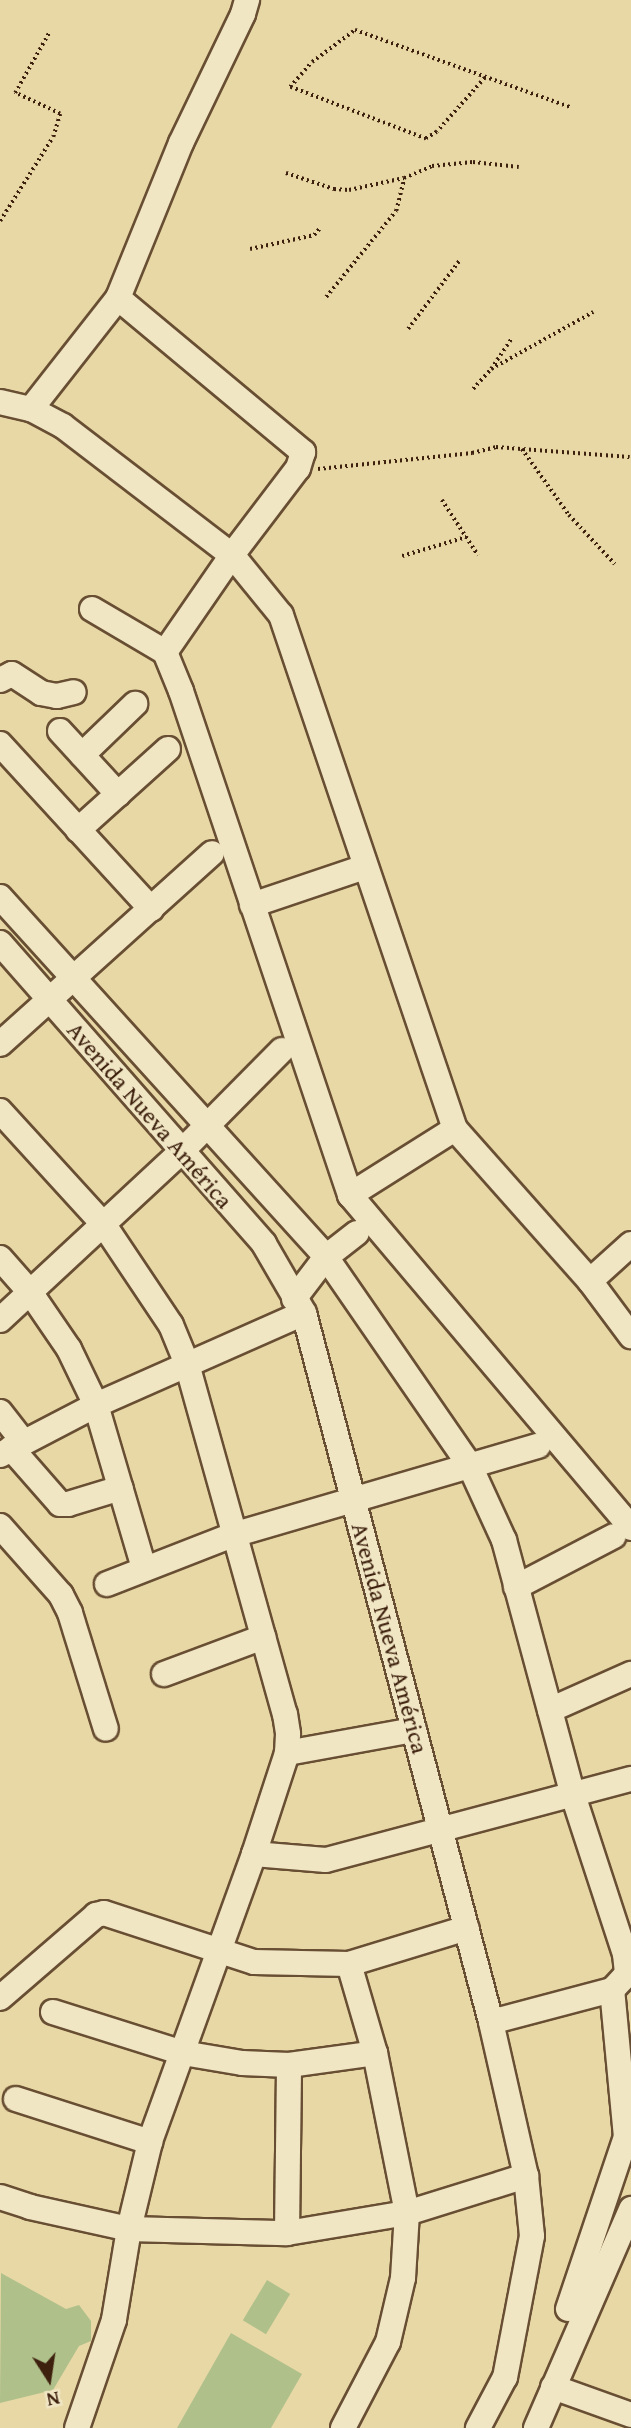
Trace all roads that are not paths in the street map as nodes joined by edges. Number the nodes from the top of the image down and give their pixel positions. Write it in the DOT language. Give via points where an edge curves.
graph roads {
  1 [pos="247,0"];
  2 [pos="118,298"];
  3 [pos="0,402"];
  4 [pos="31,409"];
  5 [pos="232,555"];
  6 [pos="92,609"];
  7 [pos="165,652"];
  8 [pos="0,680"];
  9 [pos="74,692"];
  10 [pos="135,704"];
  11 [pos="60,731"];
  12 [pos="0,744"];
  13 [pos="167,749"];
  14 [pos="82,755"];
  15 [pos="118,794"];
  16 [pos="78,830"];
  17 [pos="212,853"];
  18 [pos="365,867"];
  19 [pos="0,897"];
  20 [pos="252,905"];
  21 [pos="150,909"];
  22 [pos="0,943"];
  23 [pos="74,976"];
  24 [pos="49,999"];
  25 [pos="0,1044"];
  26 [pos="282,1050"];
  27 [pos="0,1111"];
  28 [pos="208,1124"];
  29 [pos="455,1129"];
  30 [pos="182,1151"];
  31 [pos="350,1195"];
  32 [pos="285,1211"];
  33 [pos="104,1225"];
  34 [pos="356,1233"];
  35 [pos="631,1244"];
  36 [pos="326,1257"];
  37 [pos="0,1258"];
  38 [pos="590,1281"];
  39 [pos="30,1292"];
  40 [pos="294,1297"];
  41 [pos="0,1320"];
  42 [pos="631,1336"];
  43 [pos="187,1364"];
  44 [pos="96,1405"];
  45 [pos="0,1412"];
  46 [pos="538,1446"];
  47 [pos="11,1448"];
  48 [pos="469,1464"];
  49 [pos="121,1488"];
  50 [pos="352,1498"];
  51 [pos="0,1526"];
  52 [pos="622,1532"];
  53 [pos="233,1535"];
  54 [pos="12,1552"];
  55 [pos="144,1569"];
  56 [pos="107,1584"];
  57 [pos="516,1587"];
  58 [pos="263,1637"];
  59 [pos="164,1674"];
  60 [pos="631,1674"];
  61 [pos="550,1710"];
  62 [pos="106,1729"];
  63 [pos="414,1730"];
  64 [pos="288,1753"];
  65 [pos="631,1779"];
  66 [pos="573,1795"];
  67 [pos="441,1830"];
  68 [pos="254,1854"];
  69 [pos="467,1927"];
  70 [pos="220,1950"];
  71 [pos="349,1964"];
  72 [pos="612,1990"];
  73 [pos="0,1998"];
  74 [pos="53,2012"];
  75 [pos="491,2022"];
  76 [pos="183,2053"];
  77 [pos="375,2053"];
  78 [pos="289,2065"];
  79 [pos="16,2099"];
  80 [pos="150,2143"];
  81 [pos="526,2176"];
  82 [pos="0,2197"];
  83 [pos="631,2209"];
  84 [pos="407,2213"];
  85 [pos="129,2229"];
  86 [pos="287,2233"];
  87 [pos="568,2309"];
  88 [pos="553,2387"];
  89 [pos="631,2415"];
  90 [pos="77,2428"];
  91 [pos="344,2428"];
  92 [pos="478,2428"];
  93 [pos="536,2428"];
  1 -- 2 [label="street" via="181,143"];
  2 -- 4 [label="street"];
  2 -- 5 [label="street" via="303,452 298,468"];
  3 -- 4 [label="street"];
  4 -- 5 [label="street" via="63,426"];
  5 -- 7 [label="street"];
  5 -- 18 [label="street" via="281,615"];
  6 -- 7 [label="street"];
  7 -- 20 [label="street"];
  8 -- 9 [label="street" via="12,674 41,694"];
  10 -- 14 [label="street"];
  11 -- 14 [label="street"];
  12 -- 16 [label="street"];
  13 -- 15 [label="street"];
  14 -- 15 [label="street"];
  15 -- 16 [label="street"];
  16 -- 21 [label="street"];
  17 -- 21 [label="street"];
  18 -- 20 [label="street"];
  18 -- 29 [label="street"];
  19 -- 23 [label="street"];
  20 -- 31 [label="street"];
  21 -- 23 [label="street"];
  22 -- 24 [label="street, Avenida Nueva América"];
  23 -- 24 [label="street"];
  23 -- 28 [label="street"];
  24 -- 25 [label="street"];
  24 -- 30 [label="street, Avenida Nueva América"];
  26 -- 28 [label="street"];
  27 -- 33 [label="street"];
  28 -- 30 [label="street"];
  28 -- 32 [label="street"];
  29 -- 31 [label="street"];
  29 -- 38 [label="street"];
  30 -- 33 [label="street"];
  30 -- 40 [label="street, Avenida Nueva América" via="264,1244"];
  31 -- 52 [label="street"];
  32 -- 36 [label="street"];
  32 -- 40 [label="street"];
  33 -- 39 [label="street"];
  33 -- 43 [label="street" via="164,1312"];
  34 -- 36 [label="street"];
  35 -- 38 [label="street"];
  36 -- 40 [label="street"];
  36 -- 48 [label="street"];
  37 -- 39 [label="street"];
  38 -- 42 [label="street"];
  39 -- 41 [label="street"];
  39 -- 44 [label="street" via="69,1349"];
  40 -- 43 [label="street"];
  40 -- 50 [label="street, Avenida Nueva América"];
  43 -- 44 [label="street"];
  43 -- 53 [label="street"];
  44 -- 47 [label="street"];
  44 -- 49 [label="street"];
  45 -- 47 [label="street"];
  46 -- 48 [label="street"];
  47 -- 49 [label="street" via="60,1504"];
  48 -- 50 [label="street"];
  48 -- 57 [label="street" via="503,1540"];
  49 -- 55 [label="street"];
  50 -- 53 [label="street"];
  50 -- 63 [label="street, Avenida Nueva América"];
  51 -- 54 [label="street"];
  52 -- 57 [label="street"];
  53 -- 55 [label="street"];
  53 -- 58 [label="street"];
  54 -- 62 [label="street" via="52,1581 70,1614"];
  55 -- 56 [label="street"];
  57 -- 61 [label="street"];
  58 -- 59 [label="street"];
  58 -- 64 [label="street" via="285,1714"];
  60 -- 61 [label="street"];
  61 -- 66 [label="street"];
  63 -- 64 [label="street"];
  63 -- 67 [label="street, Avenida Nueva América"];
  64 -- 68 [label="street"];
  65 -- 66 [label="street"];
  66 -- 67 [label="street"];
  66 -- 72 [label="street" via="625,1954 627,1975"];
  67 -- 68 [label="street" via="326,1860"];
  67 -- 69 [label="street, Avenida Nueva América"];
  68 -- 70 [label="street"];
  69 -- 71 [label="street"];
  69 -- 75 [label="street, Avenida Nueva América"];
  70 -- 71 [label="street" via="254,1962"];
  70 -- 73 [label="street" via="104,1913 96,1915"];
  70 -- 76 [label="street"];
  71 -- 77 [label="street"];
  72 -- 75 [label="street"];
  72 -- 87 [label="street" via="626,2137"];
  74 -- 76 [label="street"];
  75 -- 81 [label="street, Avenida Nueva América"];
  76 -- 78 [label="street"];
  76 -- 80 [label="street"];
  77 -- 78 [label="street"];
  77 -- 84 [label="street"];
  78 -- 86 [label="street"];
  79 -- 80 [label="street"];
  80 -- 85 [label="street"];
  81 -- 84 [label="street"];
  81 -- 92 [label="street, Avenida Nueva América" via="532,2236 505,2376"];
  82 -- 85 [label="street"];
  83 -- 88 [label="street"];
  84 -- 86 [label="street"];
  84 -- 91 [label="street" via="403,2277 388,2342"];
  85 -- 86 [label="street"];
  85 -- 90 [label="street" via="114,2319"];
  88 -- 89 [label="street"];
  88 -- 93 [label="street"];
}
